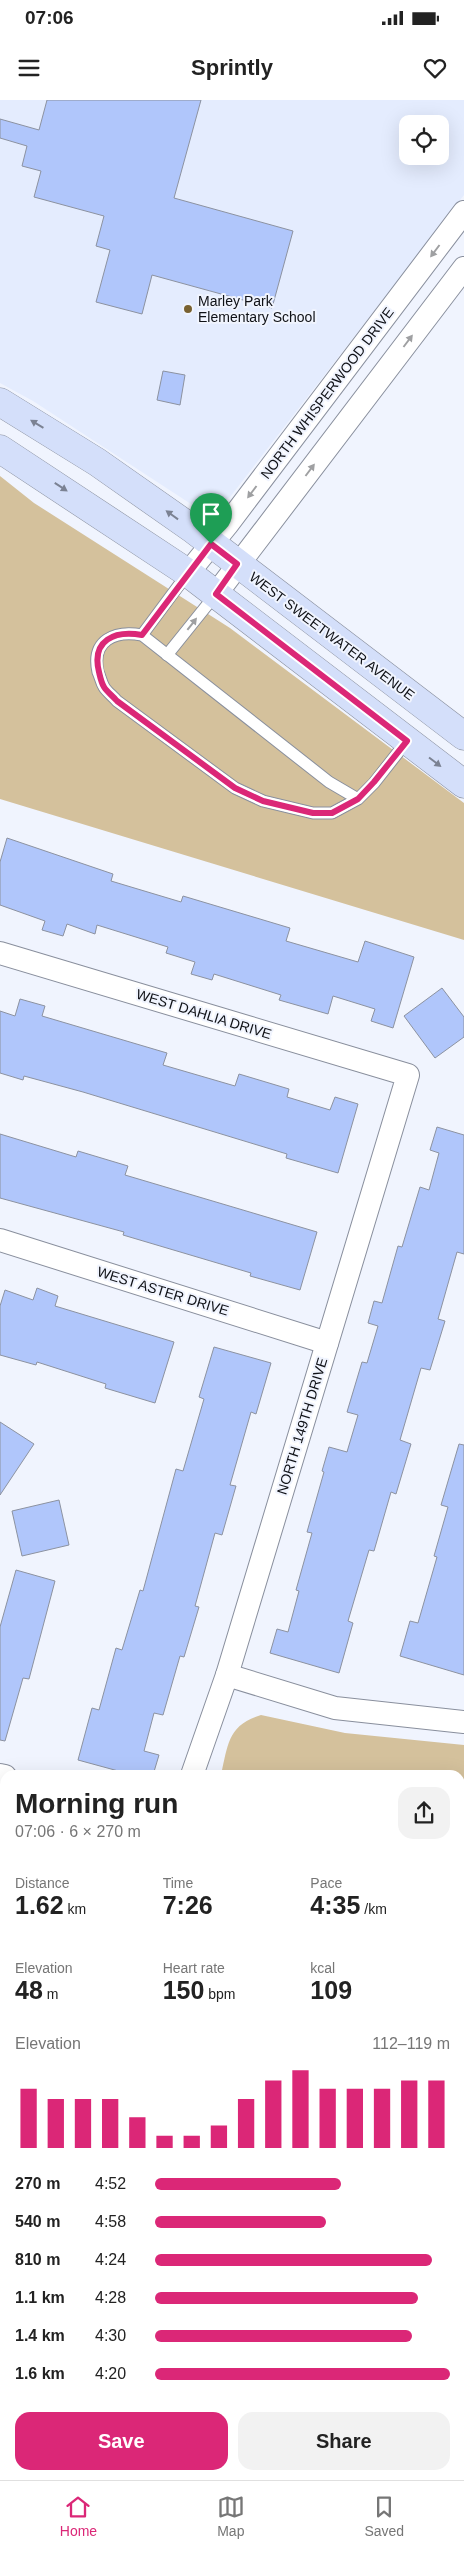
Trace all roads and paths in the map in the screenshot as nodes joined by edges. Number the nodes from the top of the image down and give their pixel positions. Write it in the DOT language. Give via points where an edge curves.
graph roads {
  1 [pos="464,212"];
  2 [pos="464,268"];
  3 [pos="0,402"];
  4 [pos="0,449"];
  5 [pos="211,544"];
  6 [pos="237,564"];
  7 [pos="188,573"];
  8 [pos="216,594"];
  9 [pos="142,635"];
  10 [pos="168,655"];
  11 [pos="464,736"];
  12 [pos="407,741"];
  13 [pos="464,784"];
  14 [pos="358,799"];
  15 [pos="0,953"];
  16 [pos="408,1075"];
  17 [pos="0,1240"];
  18 [pos="327,1343"];
  19 [pos="227,1675"];
  20 [pos="464,1722"];
  21 [pos="194,1770"];
  1 -- 5 [label="street, NORTH WHISPERWOOD DRIVE, one-way"];
  6 -- 2 [label="street, one-way"];
  5 -- 3 [label="street, WEST SWEETWATER AVENUE, one-way" via="97,462"];
  4 -- 7 [label="street, one-way"];
  5 -- 6 [label="street, WEST SWEETWATER AVENUE"];
  5 -- 7 [label="street, NORTH WHISPERWOOD DRIVE"];
  6 -- 8 [label="street"];
  6 -- 11 [label="street, WEST SWEETWATER AVENUE"];
  7 -- 8 [label="street"];
  7 -- 9 [label="lane"];
  10 -- 8 [label="lane, one-way"];
  8 -- 12 [label="street"];
  9 -- 10 [label="lane"];
  9 -- 14 [label="lane" via="116,634 101,646 97,664 100,678 117,701 235,788 263,801 313,813 332,813"];
  10 -- 14 [label="lane" via="330,782"];
  12 -- 13 [label="street, one-way"];
  12 -- 14 [label="lane"];
  15 -- 16 [label="street, WEST DAHLIA DRIVE"];
  16 -- 18 [label="street, NORTH 149TH DRIVE"];
  17 -- 18 [label="street, WEST ASTER DRIVE"];
  18 -- 19 [label="street, NORTH 149TH DRIVE"];
  19 -- 20 [label="street" via="335,1708"];
  19 -- 21 [label="street, NORTH 149TH DRIVE"];
}
